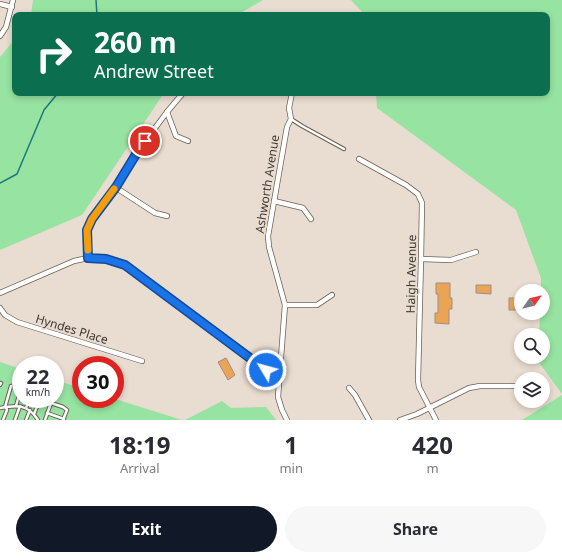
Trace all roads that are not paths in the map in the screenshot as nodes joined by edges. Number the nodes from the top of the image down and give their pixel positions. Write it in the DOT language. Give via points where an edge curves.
graph roads {
  1 [pos="13,0"];
  2 [pos="0,4"];
  3 [pos="12,7"];
  4 [pos="0,36"];
  5 [pos="180,96"];
  6 [pos="291,96"];
  7 [pos="167,112"];
  8 [pos="291,119"];
  9 [pos="188,141"];
  10 [pos="344,149"];
  11 [pos="359,159"];
  12 [pos="116,187"];
  13 [pos="274,201"];
  14 [pos="167,216"];
  15 [pos="311,219"];
  16 [pos="476,252"];
  17 [pos="88,258"];
  18 [pos="421,259"];
  19 [pos="0,293"];
  20 [pos="332,295"];
  21 [pos="285,305"];
  22 [pos="0,308"];
  23 [pos="142,361"];
  24 [pos="266,370"];
  25 [pos="11,386"];
  26 [pos="514,386"];
  27 [pos="349,388"];
  28 [pos="12,406"];
  29 [pos="6,407"];
  30 [pos="430,407"];
  31 [pos="0,408"];
  32 [pos="19,408"];
  33 [pos="26,408"];
  34 [pos="36,408"];
  35 [pos="30,410"];
  36 [pos="47,413"];
  37 [pos="34,414"];
  38 [pos="3,420"];
  39 [pos="15,420"];
  40 [pos="26,420"];
  41 [pos="38,420"];
  42 [pos="45,420"];
  43 [pos="64,420"];
  44 [pos="287,420"];
  45 [pos="369,420"];
  46 [pos="400,420"];
  47 [pos="436,420"];
  1 -- 3 [label="street"];
  2 -- 3 [label="street"];
  3 -- 4 [label="street" via="6,27"];
  5 -- 7 [label="street"];
  6 -- 8 [label="street, Ashworth Avenue" via="289,108"];
  7 -- 9 [label="street" via="176,136"];
  7 -- 12 [label="street" via="138,151"];
  8 -- 10 [label="lane"];
  8 -- 13 [label="street, Ashworth Avenue" via="287,127"];
  11 -- 18 [label="street, Haigh Avenue" via="418,194 422,203"];
  12 -- 14 [label="street" via="155,213"];
  12 -- 17 [label="street" via="92,219 87,230"];
  13 -- 15 [label="street" via="303,208"];
  13 -- 21 [label="street, Ashworth Avenue" via="268,236 269,247"];
  16 -- 18 [label="street" via="451,260"];
  17 -- 19 [label="street" via="74,261"];
  17 -- 24 [label="street" via="106,259 125,265"];
  18 -- 30 [label="street, Haigh Avenue" via="418,380"];
  20 -- 21 [label="street" via="317,305"];
  21 -- 44 [label="street, Ashworth Avenue" via="278,397"];
  22 -- 23 [label="street, Hyndes Place" via="16,322"];
  25 -- 29 [label="lane"];
  26 -- 30 [label="street" via="469,388"];
  27 -- 45 [label="street" via="356,395"];
  28 -- 29 [label="lane"];
  29 -- 31 [label="lane"];
  29 -- 38 [label="lane"];
  30 -- 46 [label="street"];
  30 -- 47 [label="street, Haigh Avenue"];
  32 -- 39 [label="lane"];
  33 -- 35 [label="lane"];
  34 -- 37 [label="lane"];
  35 -- 37 [label="lane"];
  35 -- 40 [label="lane"];
  36 -- 42 [label="lane"];
  36 -- 43 [label="lane"];
  36 -- 43 [label="lane" via="51,403 63,407 67,410"];
  37 -- 41 [label="lane"];
}
